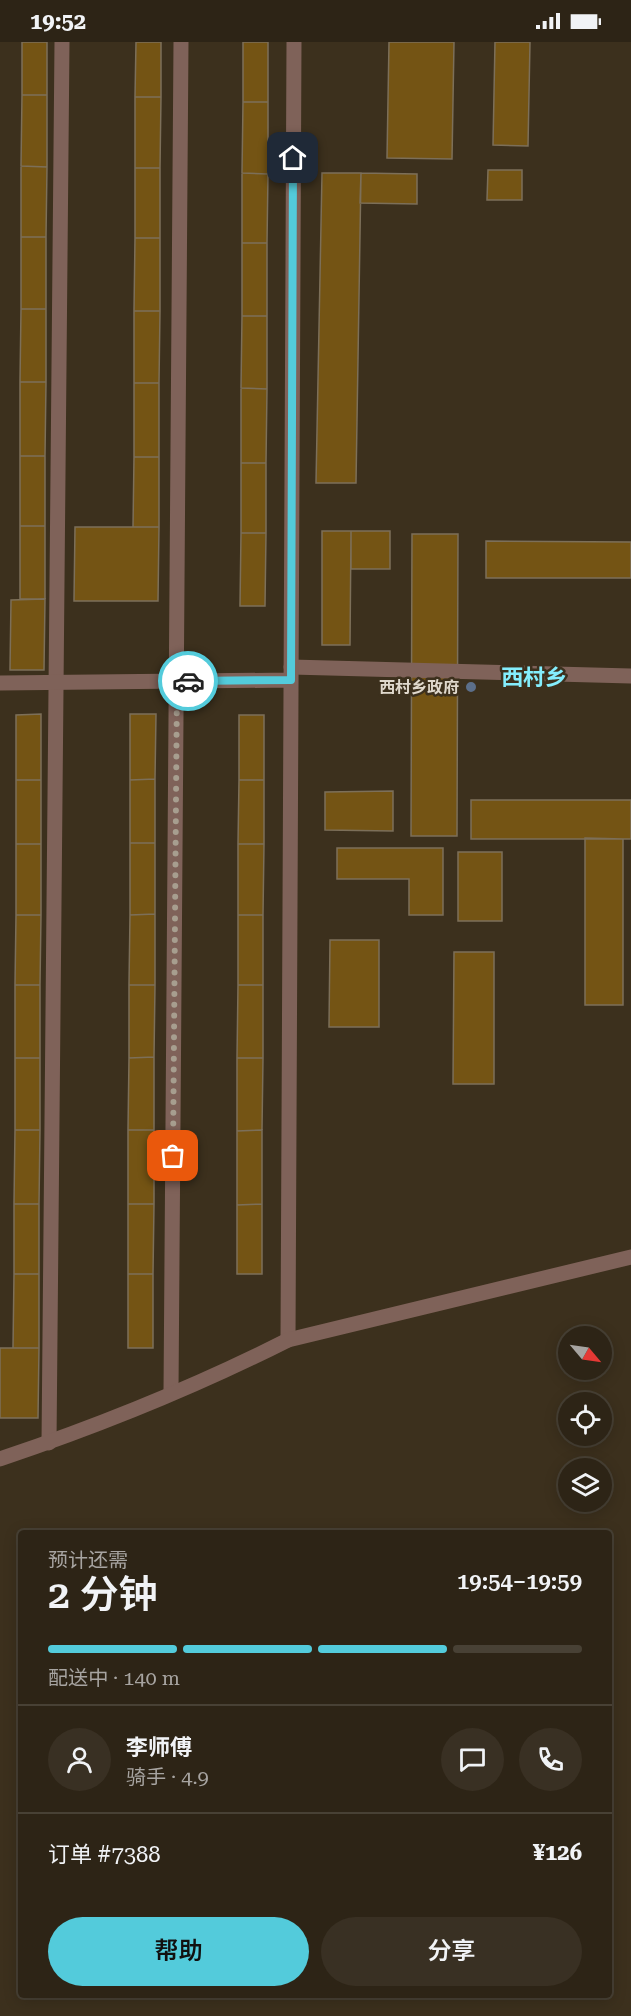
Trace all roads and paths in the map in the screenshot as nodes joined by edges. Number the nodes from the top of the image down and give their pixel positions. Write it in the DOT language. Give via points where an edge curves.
graph roads {
  1 [pos="62,42"];
  2 [pos="181,42"];
  3 [pos="294,42"];
  4 [pos="291,673"];
  5 [pos="631,676"];
  6 [pos="177,681"];
  7 [pos="56,682"];
  8 [pos="0,683"];
  9 [pos="631,1257"];
  10 [pos="288,1340"];
  11 [pos="171,1393"];
  12 [pos="49,1443"];
  13 [pos="0,1459"];
  1 -- 7 [label="street"];
  2 -- 6 [label="street"];
  3 -- 4 [label="street"];
  4 -- 5 [label="street"];
  4 -- 6 [label="street"];
  4 -- 10 [label="street"];
  6 -- 7 [label="street"];
  6 -- 11 [label="street"];
  7 -- 8 [label="street"];
  7 -- 12 [label="street"];
  9 -- 10 [label="street"];
  10 -- 11 [label="street"];
  11 -- 12 [label="street"];
  12 -- 13 [label="street"];
}
